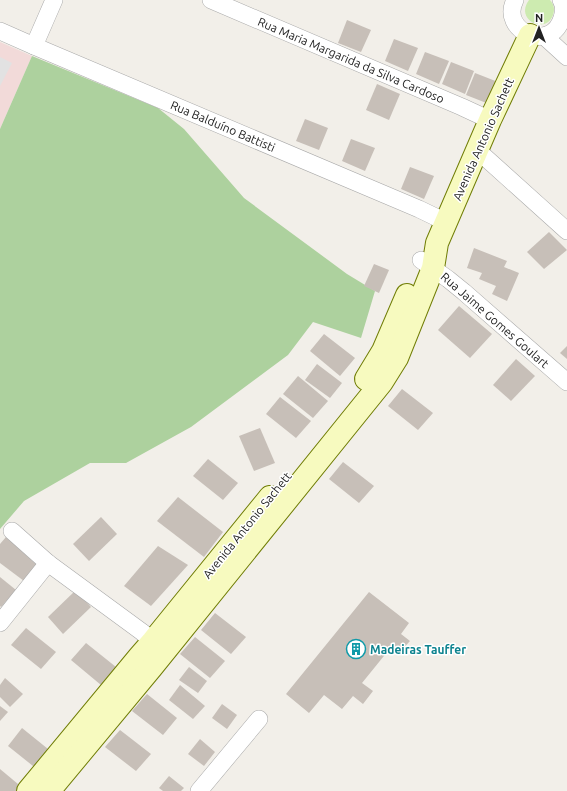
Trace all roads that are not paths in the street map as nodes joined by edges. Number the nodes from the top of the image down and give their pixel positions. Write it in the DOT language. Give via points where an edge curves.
graph roads {
  1 [pos="54,0"];
  2 [pos="211,0"];
  3 [pos="516,0"];
  4 [pos="561,0"];
  5 [pos="0,31"];
  6 [pos="537,36"];
  7 [pos="34,46"];
  8 [pos="567,57"];
  9 [pos="490,120"];
  10 [pos="477,150"];
  11 [pos="446,222"];
  12 [pos="567,231"];
  13 [pos="427,264"];
  14 [pos="567,382"];
  15 [pos="12,531"];
  16 [pos="48,563"];
  17 [pos="0,623"];
  18 [pos="159,646"];
  19 [pos="130,681"];
  20 [pos="259,719"];
  21 [pos="28,791"];
  22 [pos="49,791"];
  23 [pos="199,791"];
  1 -- 7 [label="street"];
  2 -- 9 [label="street, Rua Maria Margarida da Silva Cardoso"];
  3 -- 6 [label="street" via="512,12 515,22 521,30"];
  4 -- 6 [label="street" via="564,14 561,24 553,32"];
  5 -- 7 [label="street, Rua Balduíno Battisti"];
  6 -- 8 [label="street"];
  6 -- 9 [label="street, Avenida Antonio Sachett"];
  7 -- 11 [label="street, Rua Balduíno Battisti"];
  9 -- 10 [label="street, Avenida Antonio Sachett"];
  10 -- 11 [label="street, Avenida Antonio Sachett"];
  10 -- 12 [label="street"];
  11 -- 13 [label="street, Avenida Antonio Sachett"];
  13 -- 14 [label="street, Rua Jaime Gomes Goulart" via="464,292"];
  13 -- 18 [label="street, Avenida Antonio Sachett" via="369,375 316,452"];
  15 -- 16 [label="street"];
  16 -- 17 [label="street"];
  16 -- 18 [label="street"];
  18 -- 19 [label="street, Avenida Antonio Sachett"];
  19 -- 21 [label="street, Avenida Antonio Sachett"];
  19 -- 22 [label="street, Avenida Antonio Sachett"];
  20 -- 23 [label="street"];
}
